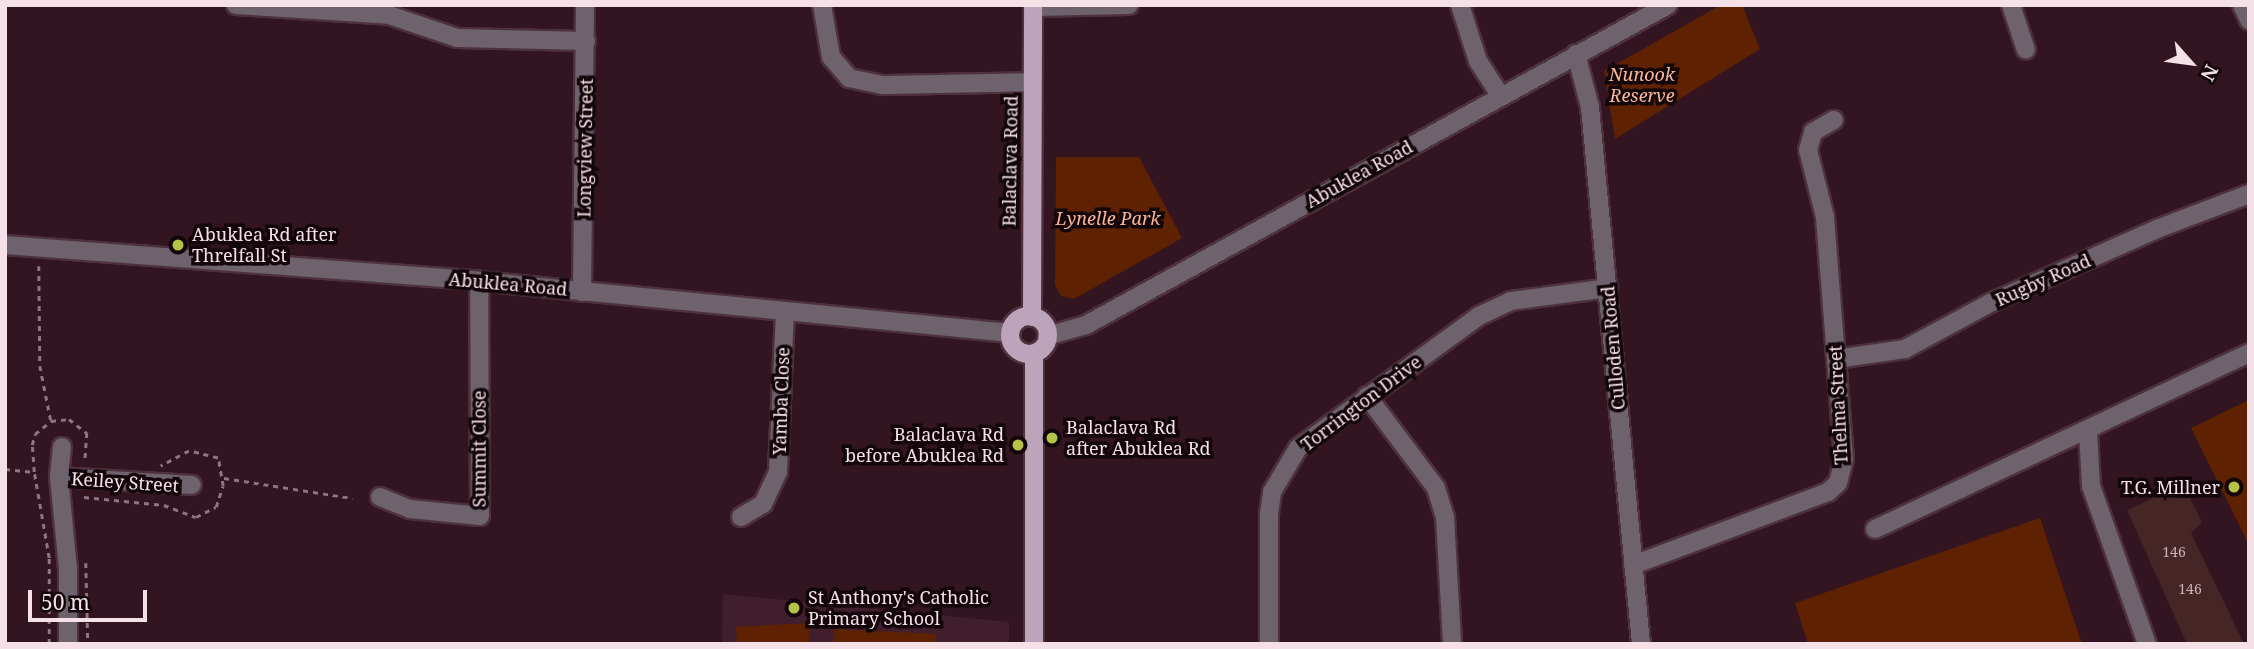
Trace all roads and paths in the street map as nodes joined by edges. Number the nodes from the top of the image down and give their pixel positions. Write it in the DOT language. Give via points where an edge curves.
graph roads {
  1 [pos="236,5"];
  2 [pos="585,5"];
  3 [pos="822,5"];
  4 [pos="1129,5"];
  5 [pos="1460,5"];
  6 [pos="1668,5"];
  7 [pos="2011,5"];
  8 [pos="2242,5"];
  9 [pos="1033,6"];
  10 [pos="2249,20"];
  11 [pos="586,41"];
  12 [pos="2026,50"];
  13 [pos="1576,54"];
  14 [pos="1032,82"];
  15 [pos="1500,95"];
  16 [pos="1834,120"];
  17 [pos="2249,194"];
  18 [pos="5,245"];
  19 [pos="39,266"];
  20 [pos="479,281"];
  21 [pos="1608,288"];
  22 [pos="582,292"];
  23 [pos="785,311"];
  24 [pos="1032,317"];
  25 [pos="1010,333"];
  26 [pos="1047,336"];
  27 [pos="2249,353"];
  28 [pos="1034,354"];
  29 [pos="1836,359"];
  30 [pos="1367,396"];
  31 [pos="51,421"];
  32 [pos="2088,431"];
  33 [pos="62,447"];
  34 [pos="85,462"];
  35 [pos="97,463"];
  36 [pos="154,467"];
  37 [pos="5,469"];
  38 [pos="59,477"];
  39 [pos="223,478"];
  40 [pos="192,485"];
  41 [pos="75,496"];
  42 [pos="380,497"];
  43 [pos="352,498"];
  44 [pos="741,517"];
  45 [pos="1875,529"];
  46 [pos="1633,565"];
  47 [pos="49,644"];
  48 [pos="68,644"];
  49 [pos="1034,644"];
  50 [pos="1269,644"];
  51 [pos="1452,644"];
  52 [pos="1641,644"];
  53 [pos="2147,644"];
  1 -- 11 [label="street" via="389,15 457,38"];
  2 -- 11 [label="street, Longview Street"];
  3 -- 14 [label="street" via="831,57 849,78 882,85"];
  4 -- 9 [label="street"];
  5 -- 15 [label="street" via="1478,61"];
  6 -- 13 [label="street, Abuklea Road"];
  7 -- 12 [label="street"];
  8 -- 10 [label="street"];
  9 -- 14 [label="main road, Balaclava Road"];
  11 -- 22 [label="street, Longview Street"];
  13 -- 15 [label="street, Abuklea Road"];
  13 -- 21 [label="street, Culloden Road" via="1590,107"];
  14 -- 24 [label="main road, Balaclava Road"];
  15 -- 26 [label="street, Abuklea Road" via="1086,325"];
  16 -- 29 [label="street, Thelma Street" via="1813,132 1808,150 1825,217"];
  17 -- 29 [label="street, Rugby Road" via="1990,303 1905,349"];
  18 -- 20 [label="street, Abuklea Road"];
  19 -- 31 [label="path" via="40,366"];
  20 -- 22 [label="street, Abuklea Road"];
  20 -- 42 [label="street, Summit Close" via="480,516 410,509"];
  21 -- 30 [label="street, Torrington Drive" via="1511,301 1479,316"];
  21 -- 46 [label="street, Culloden Road"];
  22 -- 23 [label="street, Abuklea Road"];
  23 -- 25 [label="street, Abuklea Road"];
  23 -- 44 [label="street, Yamba Close" via="778,472 763,504"];
  24 -- 25 [label="main road" via="1016,322"];
  24 -- 26 [label="main road" via="1044,324"];
  25 -- 28 [label="main road" via="1016,350"];
  26 -- 28 [label="main road"];
  27 -- 32 [label="street"];
  28 -- 49 [label="main road"];
  29 -- 46 [label="street, Thelma Street" via="1844,459 1838,484 1828,492"];
  30 -- 50 [label="street, Torrington Drive" via="1298,448 1272,492"];
  30 -- 51 [label="street" via="1436,488 1445,517"];
  32 -- 45 [label="street"];
  32 -- 53 [label="street" via="2091,486"];
  33 -- 38 [label="street, Keiley Street"];
  34 -- 35 [label="path"];
  36 -- 39 [label="path" via="189,452 211,453 218,458"];
  37 -- 47 [label="path" via="34,472 49,558"];
  38 -- 40 [label="street, Keiley Street"];
  38 -- 48 [label="street, Keiley Street" via="68,568"];
  39 -- 41 [label="path" via="216,507 196,517 164,506"];
  39 -- 43 [label="path"];
  46 -- 52 [label="street, Culloden Road"];
}
